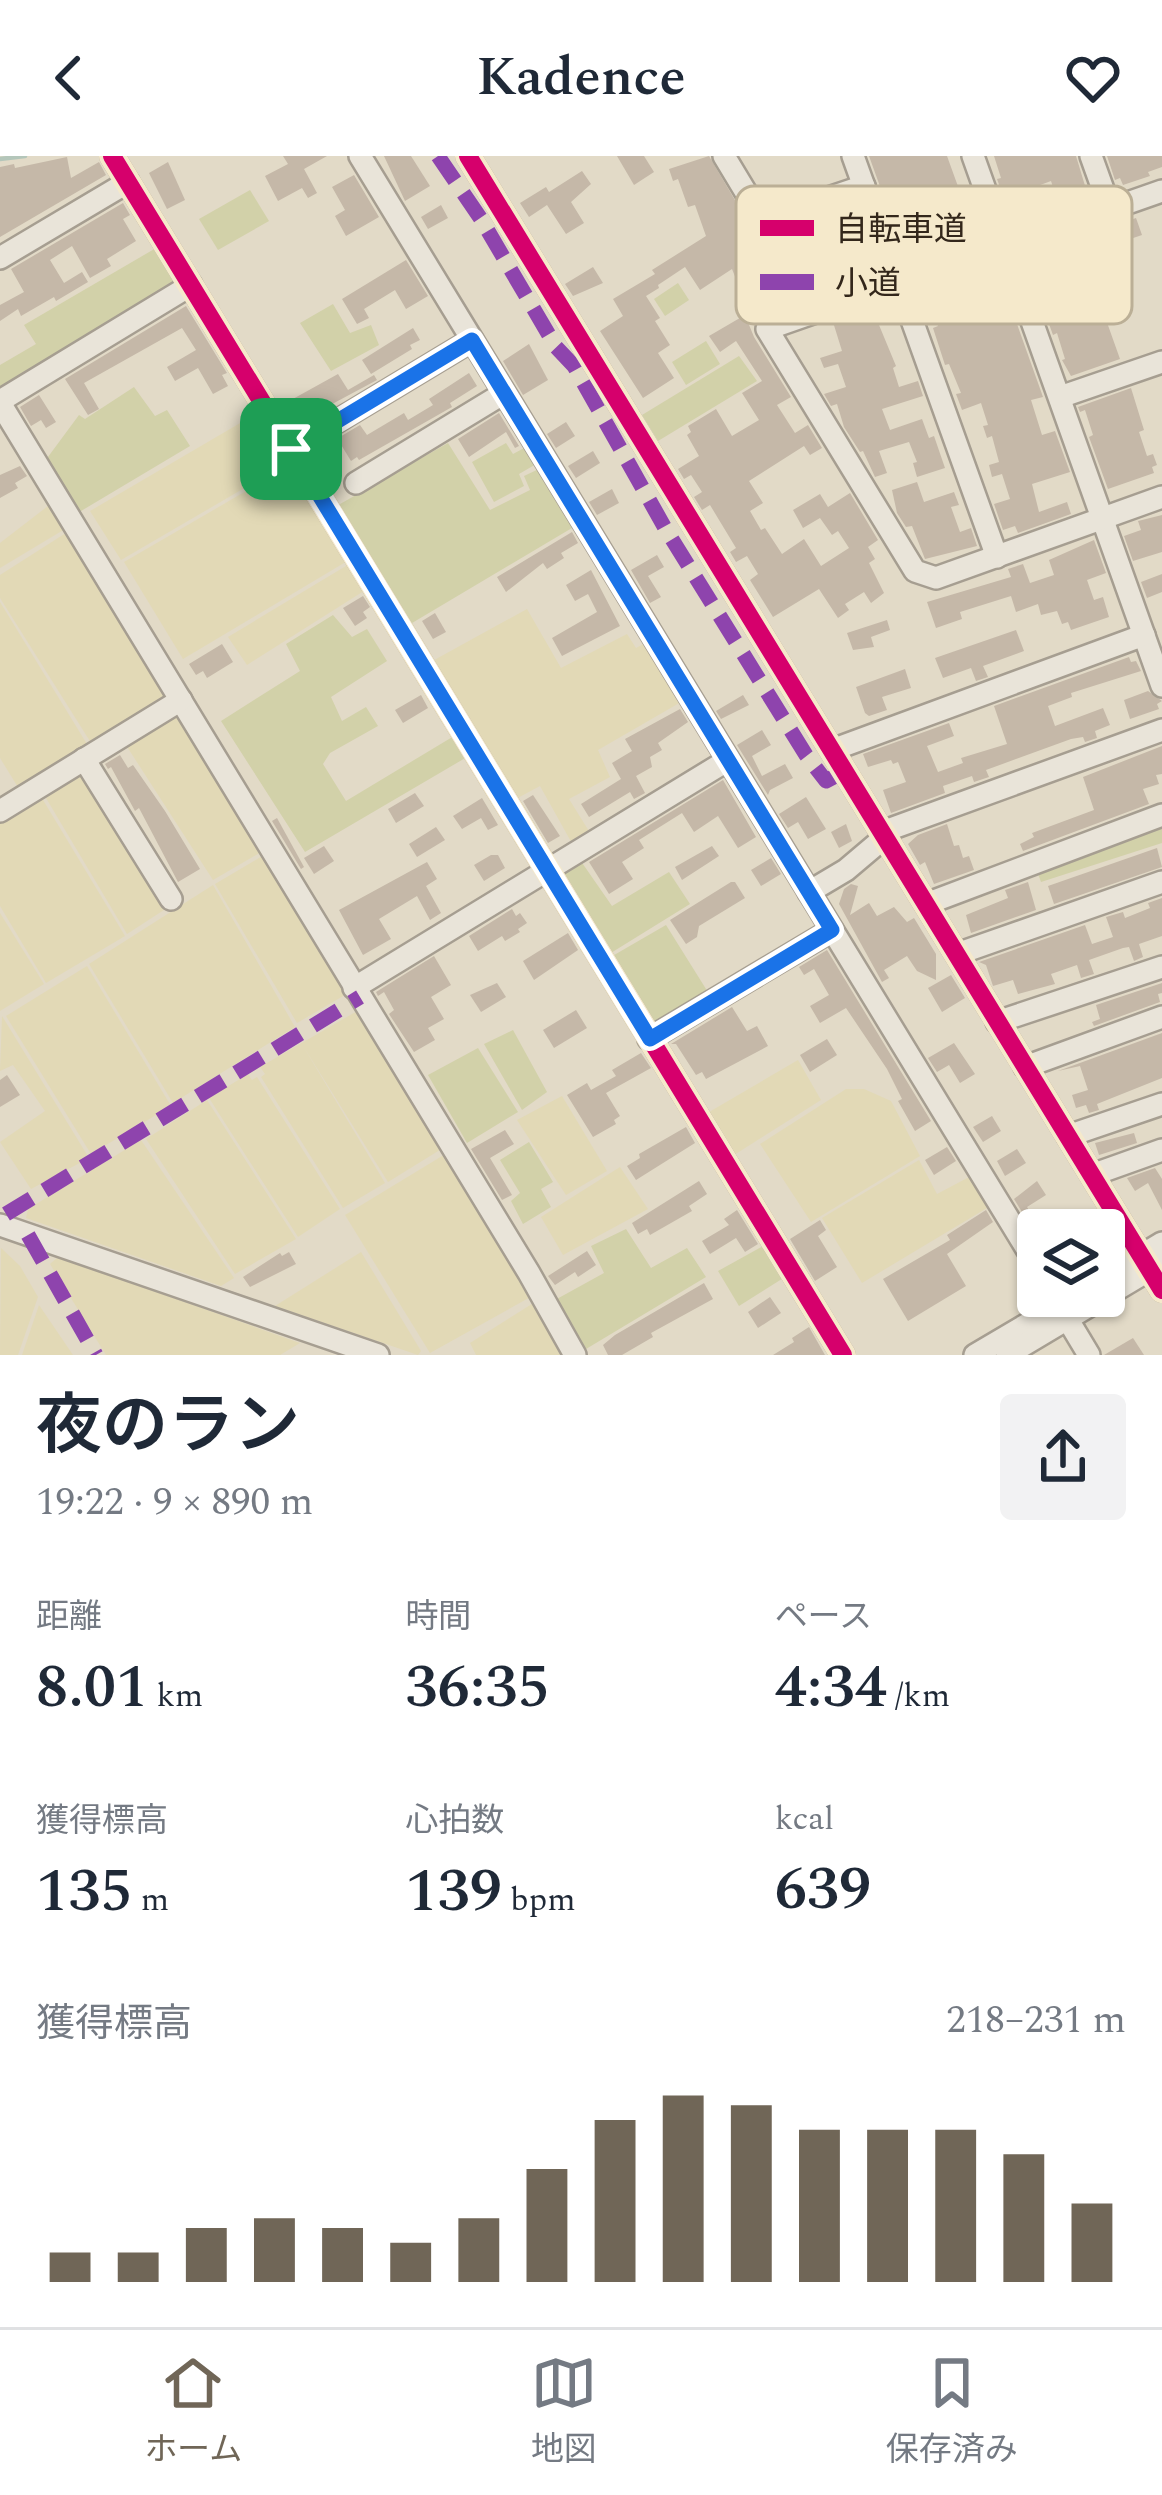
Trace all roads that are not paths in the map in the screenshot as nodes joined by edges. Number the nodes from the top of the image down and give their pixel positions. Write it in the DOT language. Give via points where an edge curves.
graph roads {
  1 [pos="112,156"];
  2 [pos="360,156"];
  3 [pos="468,156"];
  4 [pos="724,156"];
  5 [pos="854,156"];
  6 [pos="973,156"];
  7 [pos="1091,156"];
  8 [pos="128,182"];
  9 [pos="743,186"];
  10 [pos="864,186"];
  11 [pos="984,186"];
  12 [pos="1102,186"];
  13 [pos="1162,190"];
  14 [pos="1132,201"];
  15 [pos="0,257"];
  16 [pos="191,285"];
  17 [pos="782,324"];
  18 [pos="915,324"];
  19 [pos="1033,324"];
  20 [pos="472,340"];
  21 [pos="1162,362"];
  22 [pos="504,393"];
  23 [pos="1060,397"];
  24 [pos="0,402"];
  25 [pos="291,449"];
  26 [pos="356,483"];
  27 [pos="1162,497"];
  28 [pos="1102,519"];
  29 [pos="997,556"];
  30 [pos="1144,635"];
  31 [pos="1162,686"];
  32 [pos="181,700"];
  33 [pos="1162,730"];
  34 [pos="832,750"];
  35 [pos="84,759"];
  36 [pos="728,760"];
  37 [pos="0,811"];
  38 [pos="1162,815"];
  39 [pos="884,835"];
  40 [pos="546,869"];
  41 [pos="1162,882"];
  42 [pos="809,892"];
  43 [pos="171,899"];
  44 [pos="926,904"];
  45 [pos="832,930"];
  46 [pos="957,954"];
  47 [pos="1162,967"];
  48 [pos="354,988"];
  49 [pos="1162,1017"];
  50 [pos="997,1022"];
  51 [pos="650,1039"];
  52 [pos="1025,1067"];
  53 [pos="1162,1104"];
  54 [pos="1068,1136"];
  55 [pos="1162,1150"];
  56 [pos="1092,1175"];
  57 [pos="0,1204"];
  58 [pos="0,1225"];
  59 [pos="1017,1233"];
  60 [pos="1162,1243"];
  61 [pos="1151,1263"];
  62 [pos="1162,1291"];
  63 [pos="1042,1317"];
  64 [pos="1050,1317"];
  65 [pos="1071,1317"];
  66 [pos="378,1355"];
  67 [pos="575,1355"];
  68 [pos="843,1355"];
  69 [pos="975,1355"];
  70 [pos="1007,1355"];
  71 [pos="1089,1355"];
  1 -- 8 [label="street"];
  2 -- 20 [label="street"];
  3 -- 34 [label="street"];
  4 -- 9 [label="street"];
  5 -- 10 [label="street"];
  6 -- 11 [label="street"];
  7 -- 12 [label="street"];
  8 -- 15 [label="street"];
  8 -- 16 [label="street"];
  13 -- 14 [label="street"];
  16 -- 24 [label="street"];
  16 -- 25 [label="street"];
  17 -- 29 [label="street" via="767,329 915,571 936,578"];
  18 -- 29 [label="street"];
  19 -- 23 [label="street"];
  20 -- 22 [label="street"];
  20 -- 25 [label="street"];
  21 -- 23 [label="street"];
  22 -- 26 [label="street"];
  22 -- 36 [label="street"];
  23 -- 28 [label="street"];
  24 -- 32 [label="street"];
  25 -- 40 [label="street"];
  27 -- 28 [label="street"];
  28 -- 29 [label="street"];
  28 -- 30 [label="street"];
  30 -- 31 [label="street"];
  30 -- 34 [label="street"];
  32 -- 35 [label="street"];
  32 -- 48 [label="street"];
  33 -- 39 [label="street"];
  34 -- 39 [label="street"];
  35 -- 37 [label="street"];
  35 -- 43 [label="street"];
  36 -- 40 [label="street"];
  36 -- 42 [label="street"];
  38 -- 44 [label="street"];
  39 -- 42 [label="street"];
  39 -- 44 [label="street"];
  40 -- 48 [label="street"];
  40 -- 51 [label="street"];
  41 -- 46 [label="street"];
  42 -- 45 [label="street"];
  44 -- 46 [label="street"];
  45 -- 51 [label="street"];
  45 -- 59 [label="street"];
  46 -- 50 [label="street"];
  47 -- 50 [label="street"];
  48 -- 67 [label="street"];
  49 -- 52 [label="street"];
  50 -- 52 [label="street"];
  51 -- 68 [label="street"];
  52 -- 54 [label="street"];
  53 -- 54 [label="street"];
  54 -- 56 [label="street"];
  55 -- 56 [label="street"];
  56 -- 61 [label="street"];
  57 -- 58 [label="street"];
  58 -- 66 [label="street"];
  60 -- 61 [label="street"];
  61 -- 62 [label="street"];
  63 -- 69 [label="street"];
  64 -- 70 [label="street"];
  65 -- 71 [label="street"];
}
